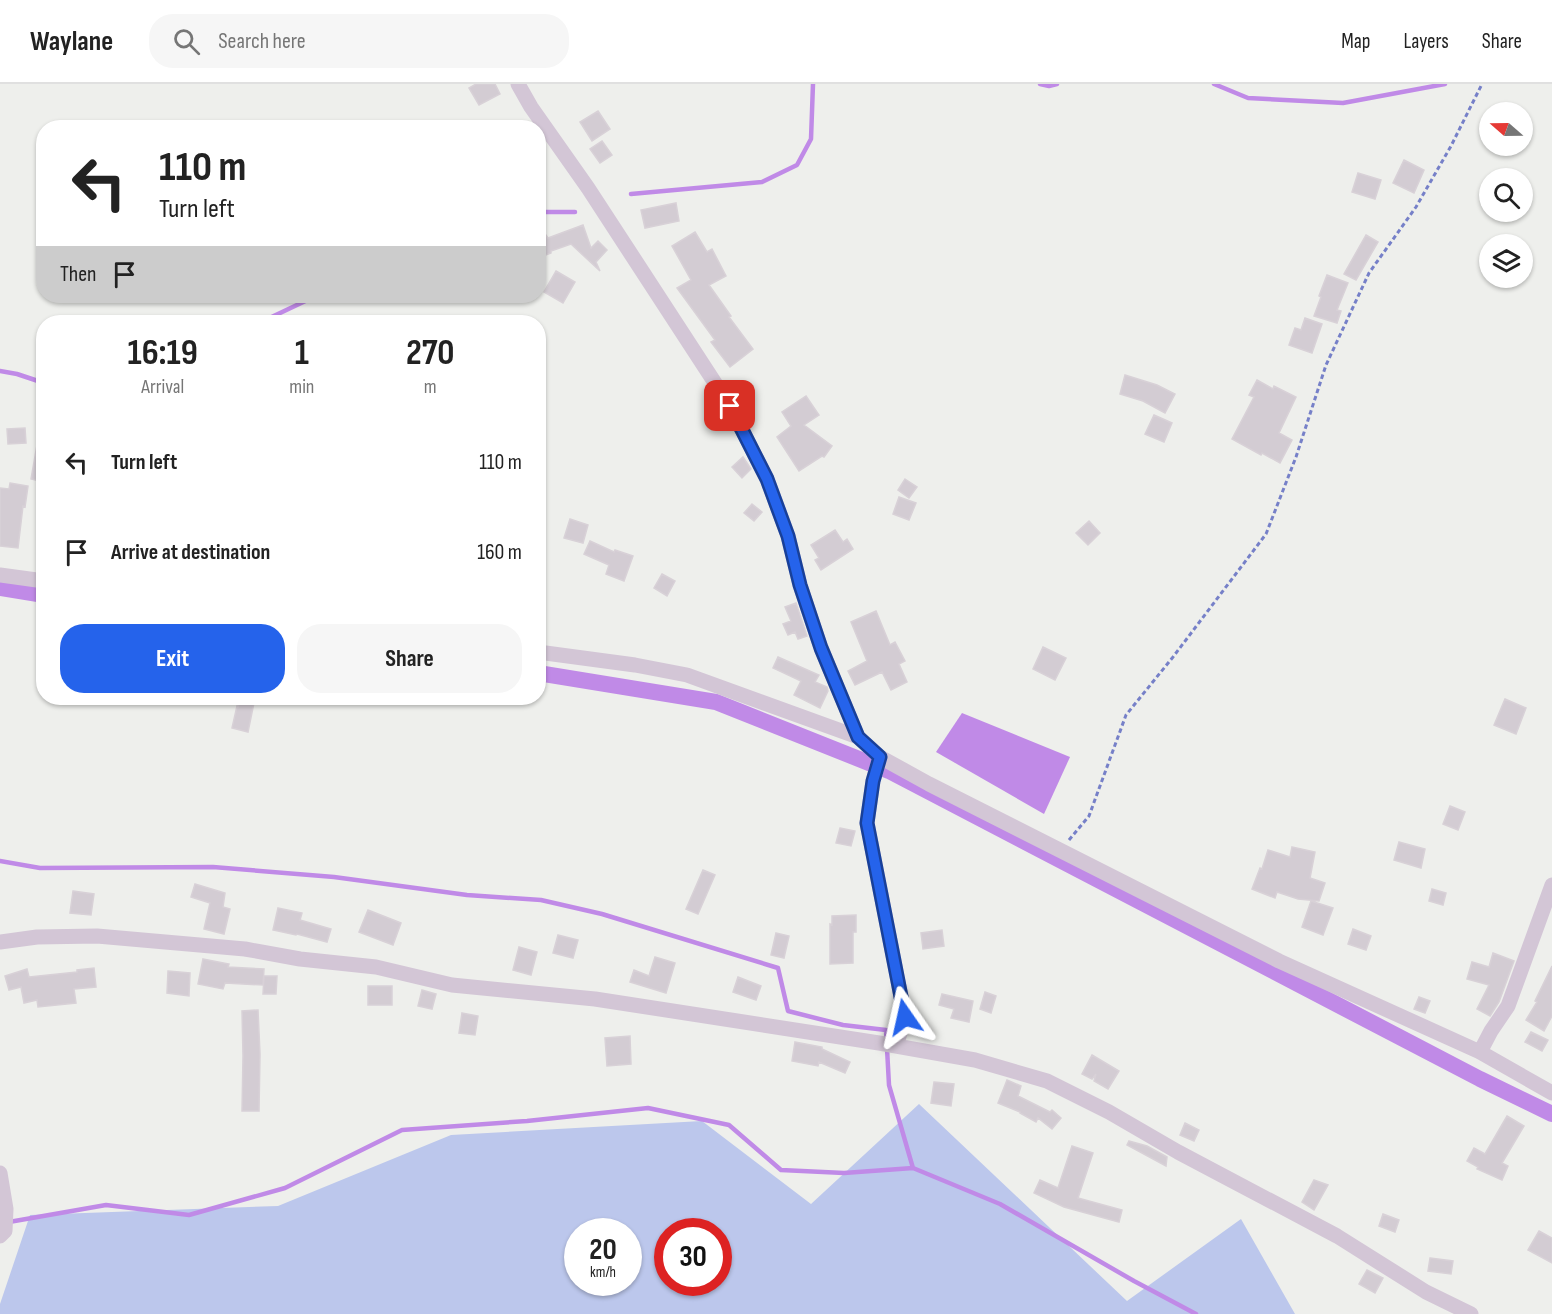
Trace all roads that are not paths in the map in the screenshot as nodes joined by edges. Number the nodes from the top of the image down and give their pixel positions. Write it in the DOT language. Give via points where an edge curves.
graph roads {
  1 [pos="518,84"];
  2 [pos="540,120"];
  3 [pos="546,128"];
  4 [pos="0,575"];
  5 [pos="36,580"];
  6 [pos="546,653"];
  7 [pos="858,737"];
  8 [pos="880,757"];
  9 [pos="1552,885"];
  10 [pos="0,942"];
  11 [pos="896,1046"];
  12 [pos="1480,1052"];
  13 [pos="1552,1093"];
  14 [pos="0,1173"];
  15 [pos="0,1236"];
  16 [pos="1471,1314"];
  1 -- 2 [label="street"];
  3 -- 7 [label="street" via="730,406 767,479 821,648"];
  4 -- 5 [label="street"];
  6 -- 7 [label="street" via="687,675"];
  7 -- 8 [label="street"];
  8 -- 11 [label="street" via="867,823 905,1017"];
  8 -- 12 [label="street" via="1278,961"];
  9 -- 12 [label="street" via="1508,1006"];
  10 -- 11 [label="street" via="97,936 245,950 376,966 452,985 595,999"];
  11 -- 16 [label="street" via="975,1060 1047,1081 1337,1236 1426,1292"];
  12 -- 13 [label="street"];
  14 -- 15 [label="street" via="6,1209 5,1231"];
}
